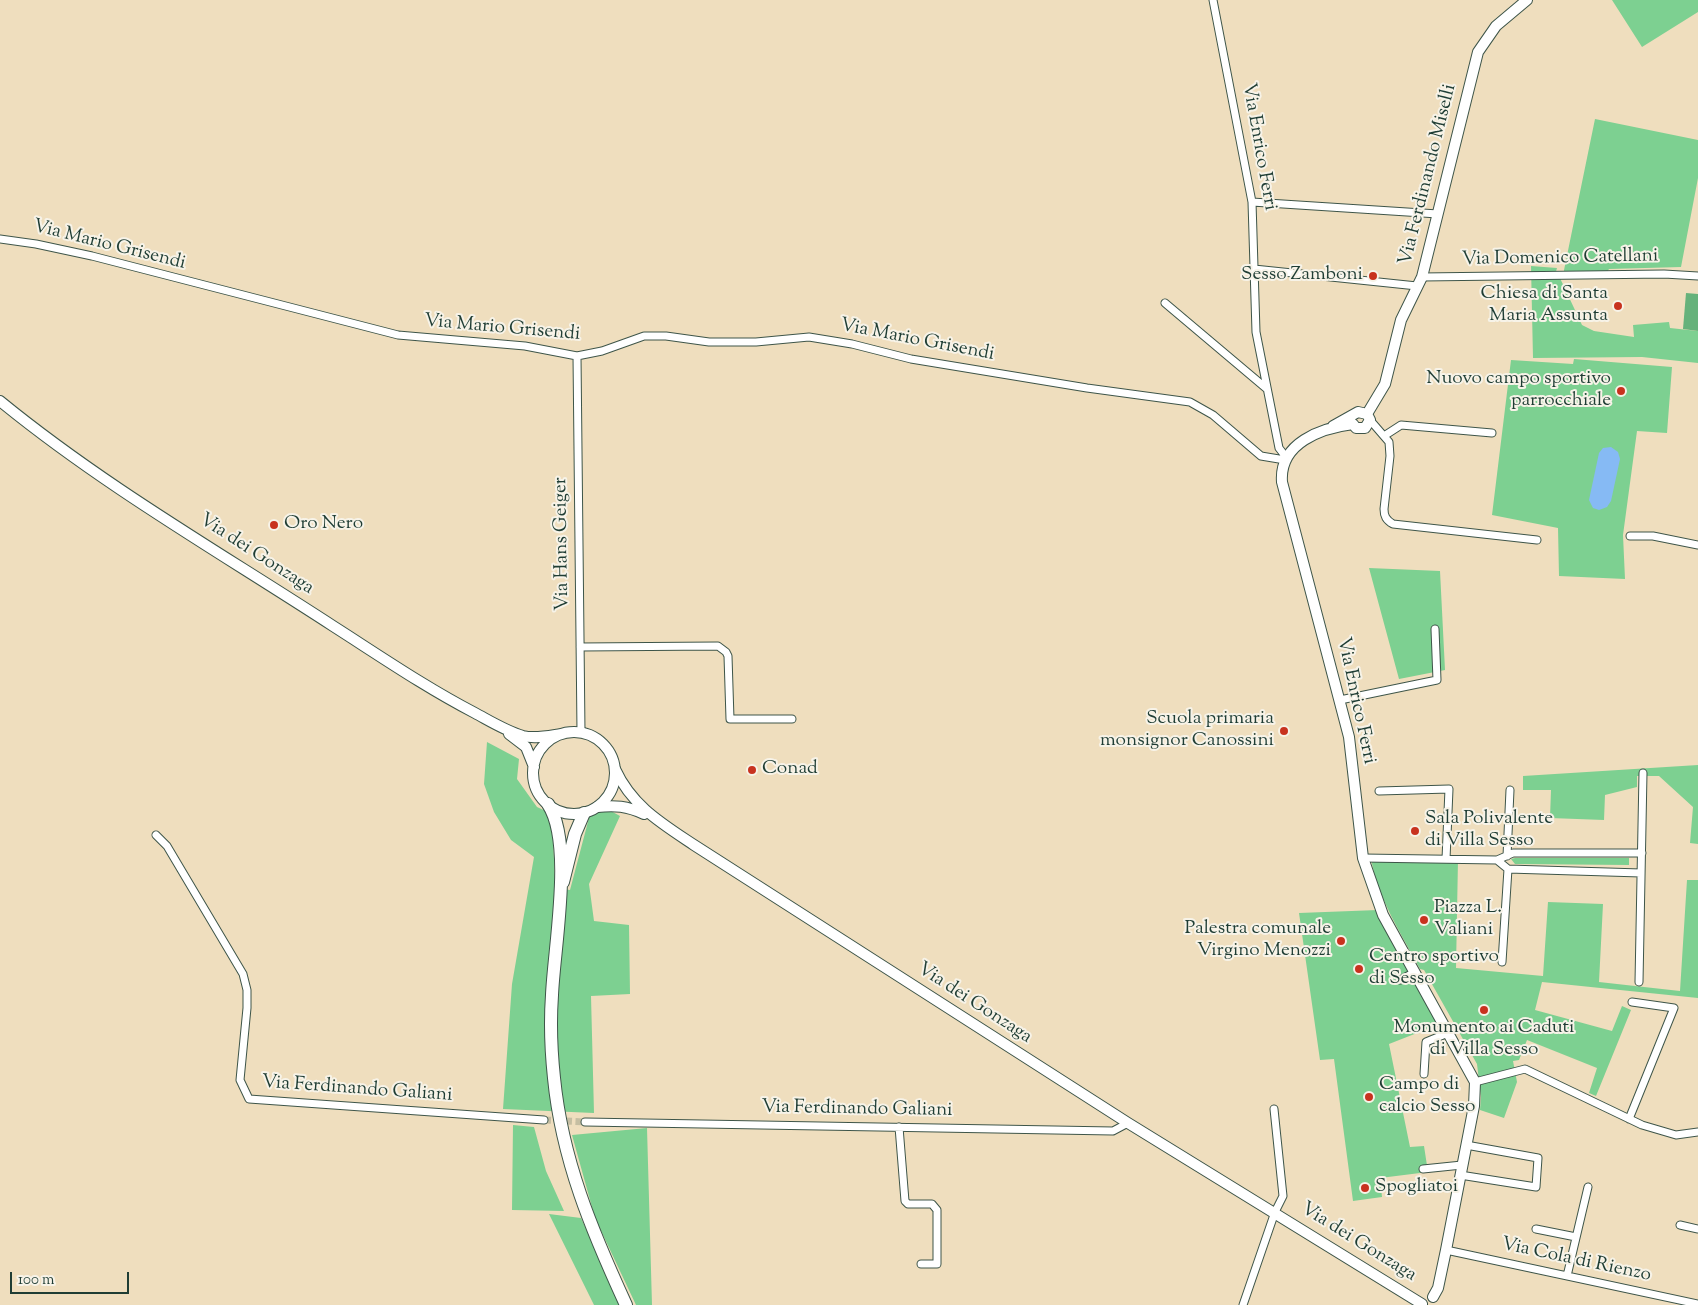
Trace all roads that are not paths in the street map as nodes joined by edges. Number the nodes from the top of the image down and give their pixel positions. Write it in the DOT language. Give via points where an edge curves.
graph roads {
  1 [pos="1213,0"];
  2 [pos="1527,0"];
  3 [pos="1252,202"];
  4 [pos="1438,214"];
  5 [pos="0,239"];
  6 [pos="1254,269"];
  7 [pos="1698,276"];
  8 [pos="1420,281"];
  9 [pos="1165,303"];
  10 [pos="577,356"];
  11 [pos="1267,389"];
  12 [pos="0,402"];
  13 [pos="1362,419"];
  14 [pos="1492,433"];
  15 [pos="1383,435"];
  16 [pos="1285,459"];
  17 [pos="1630,536"];
  18 [pos="1537,540"];
  19 [pos="1698,545"];
  20 [pos="1435,629"];
  21 [pos="580,647"];
  22 [pos="1340,700"];
  23 [pos="792,720"];
  24 [pos="500,727"];
  25 [pos="581,732"];
  26 [pos="560,734"];
  27 [pos="534,767"];
  28 [pos="616,769"];
  29 [pos="1643,774"];
  30 [pos="1510,790"];
  31 [pos="1379,791"];
  32 [pos="548,804"];
  33 [pos="597,808"];
  34 [pos="584,813"];
  35 [pos="656,819"];
  36 [pos="156,835"];
  37 [pos="1642,853"];
  38 [pos="1507,856"];
  39 [pos="1363,858"];
  40 [pos="1446,859"];
  41 [pos="1497,860"];
  42 [pos="1508,870"];
  43 [pos="1641,873"];
  44 [pos="561,889"];
  45 [pos="1502,962"];
  46 [pos="1415,972"];
  47 [pos="1400,980"];
  48 [pos="1639,982"];
  49 [pos="1632,1002"];
  50 [pos="1448,1033"];
  51 [pos="1424,1074"];
  52 [pos="1476,1082"];
  53 [pos="1274,1110"];
  54 [pos="1629,1119"];
  55 [pos="544,1120"];
  56 [pos="585,1122"];
  57 [pos="1128,1123"];
  58 [pos="899,1127"];
  59 [pos="1698,1132"];
  60 [pos="1466,1145"];
  61 [pos="1422,1169"];
  62 [pos="1461,1170"];
  63 [pos="1588,1187"];
  64 [pos="1275,1212"];
  65 [pos="1680,1225"];
  66 [pos="1698,1229"];
  67 [pos="1536,1230"];
  68 [pos="1576,1237"];
  69 [pos="1446,1250"];
  70 [pos="921,1264"];
  71 [pos="1566,1276"];
  72 [pos="1437,1301"];
  73 [pos="1422,1304"];
  74 [pos="1693,1304"];
  75 [pos="626,1305"];
  76 [pos="1243,1305"];
  1 -- 3 [label="street, Via Enrico Ferri"];
  2 -- 4 [label="main road, Via Ferdinando Miselli" via="1496,26 1478,52"];
  3 -- 4 [label="street"];
  3 -- 6 [label="street, Via Enrico Ferri"];
  4 -- 8 [label="main road, Via Ferdinando Miselli"];
  5 -- 10 [label="street, Via Mario Grisendi" via="92,256 398,335 525,346"];
  6 -- 8 [label="street, Via Domenico Catellani"];
  6 -- 11 [label="street, Via Enrico Ferri" via="1256,332"];
  7 -- 8 [label="street, Via Domenico Catellani" via="1656,274"];
  8 -- 13 [label="main road, Via Ferdinando Miselli" via="1401,320 1385,384"];
  9 -- 11 [label="street"];
  10 -- 16 [label="street, Via Mario Grisendi" via="644,336 709,342 809,337 939,364 1190,402 1213,415 1261,456"];
  10 -- 21 [label="street, Via Hans Geiger"];
  11 -- 16 [label="street, Via Enrico Ferri" via="1278,448"];
  12 -- 24 [label="main road, Via dei Gonzaga" via="47,440 399,671"];
  13 -- 15 [label="street"];
  13 -- 16 [label="main road" via="1319,431 1301,442"];
  14 -- 15 [label="street" via="1401,425"];
  15 -- 18 [label="street" via="1389,442 1390,456 1384,516 1393,524"];
  16 -- 22 [label="main road, Via Enrico Ferri" via="1281,475 1283,488"];
  17 -- 19 [label="street" via="1653,536"];
  20 -- 22 [label="street" via="1437,680"];
  21 -- 23 [label="street" via="718,646 728,656 730,718"];
  21 -- 25 [label="street, Via Hans Geiger"];
  22 -- 39 [label="main road, Via Enrico Ferri" via="1352,757"];
  24 -- 26 [label="main road" via="523,736"];
  24 -- 27 [label="main road" via="526,747"];
  25 -- 26 [label="main road"];
  25 -- 28 [label="main road" via="605,745"];
  26 -- 27 [label="main road" via="543,747"];
  27 -- 32 [label="main road" via="536,787"];
  28 -- 33 [label="main road" via="612,791"];
  28 -- 35 [label="main road, Via dei Gonzaga" via="624,788"];
  29 -- 37 [label="street"];
  30 -- 38 [label="street"];
  31 -- 40 [label="street" via="1448,789"];
  32 -- 34 [label="main road" via="564,813"];
  32 -- 44 [label="highway" via="559,831"];
  33 -- 34 [label="main road"];
  33 -- 35 [label="main road, Via dei Gonzaga" via="617,805"];
  34 -- 44 [label="highway" via="575,834"];
  35 -- 57 [label="main road, Via dei Gonzaga"];
  36 -- 55 [label="street, Via Ferdinando Galiani" via="167,846 243,974 247,1008 240,1080 249,1099"];
  37 -- 38 [label="street" via="1513,853"];
  37 -- 43 [label="street"];
  38 -- 41 [label="street"];
  39 -- 40 [label="street"];
  39 -- 46 [label="main road, Via Enrico Ferri" via="1383,915"];
  40 -- 41 [label="street"];
  41 -- 42 [label="street"];
  42 -- 43 [label="street"];
  42 -- 45 [label="street"];
  43 -- 48 [label="street"];
  44 -- 75 [label="highway" via="551,1013 556,1099 567,1157 580,1200"];
  46 -- 47 [label="street"];
  46 -- 50 [label="main road, Via Enrico Ferri"];
  49 -- 54 [label="street" via="1674,1008"];
  50 -- 51 [label="street" via="1426,1042"];
  50 -- 52 [label="main road, Via Enrico Ferri"];
  52 -- 54 [label="street" via="1525,1069"];
  52 -- 60 [label="main road"];
  53 -- 64 [label="street, Via dei Gonzaga" via="1283,1196"];
  54 -- 59 [label="street" via="1676,1135"];
  56 -- 58 [label="street, Via Ferdinando Galiani"];
  57 -- 58 [label="street, Via Ferdinando Galiani" via="1113,1131"];
  57 -- 64 [label="main road, Via dei Gonzaga"];
  58 -- 70 [label="street" via="905,1201 908,1204 932,1204 937,1210 937,1264"];
  60 -- 62 [label="main road"];
  60 -- 62 [label="street" via="1538,1158 1536,1186"];
  61 -- 62 [label="street"];
  62 -- 69 [label="main road"];
  63 -- 68 [label="street"];
  64 -- 73 [label="main road, Via dei Gonzaga"];
  64 -- 76 [label="street"];
  65 -- 66 [label="street"];
  67 -- 68 [label="street"];
  68 -- 71 [label="street"];
  69 -- 71 [label="street, Via Cola di Rienzo"];
  69 -- 72 [label="main road"];
  71 -- 74 [label="street, Via Cola di Rienzo"];
  72 -- 73 [label="main road, Via dei Gonzaga" via="1426,1298"];
}
